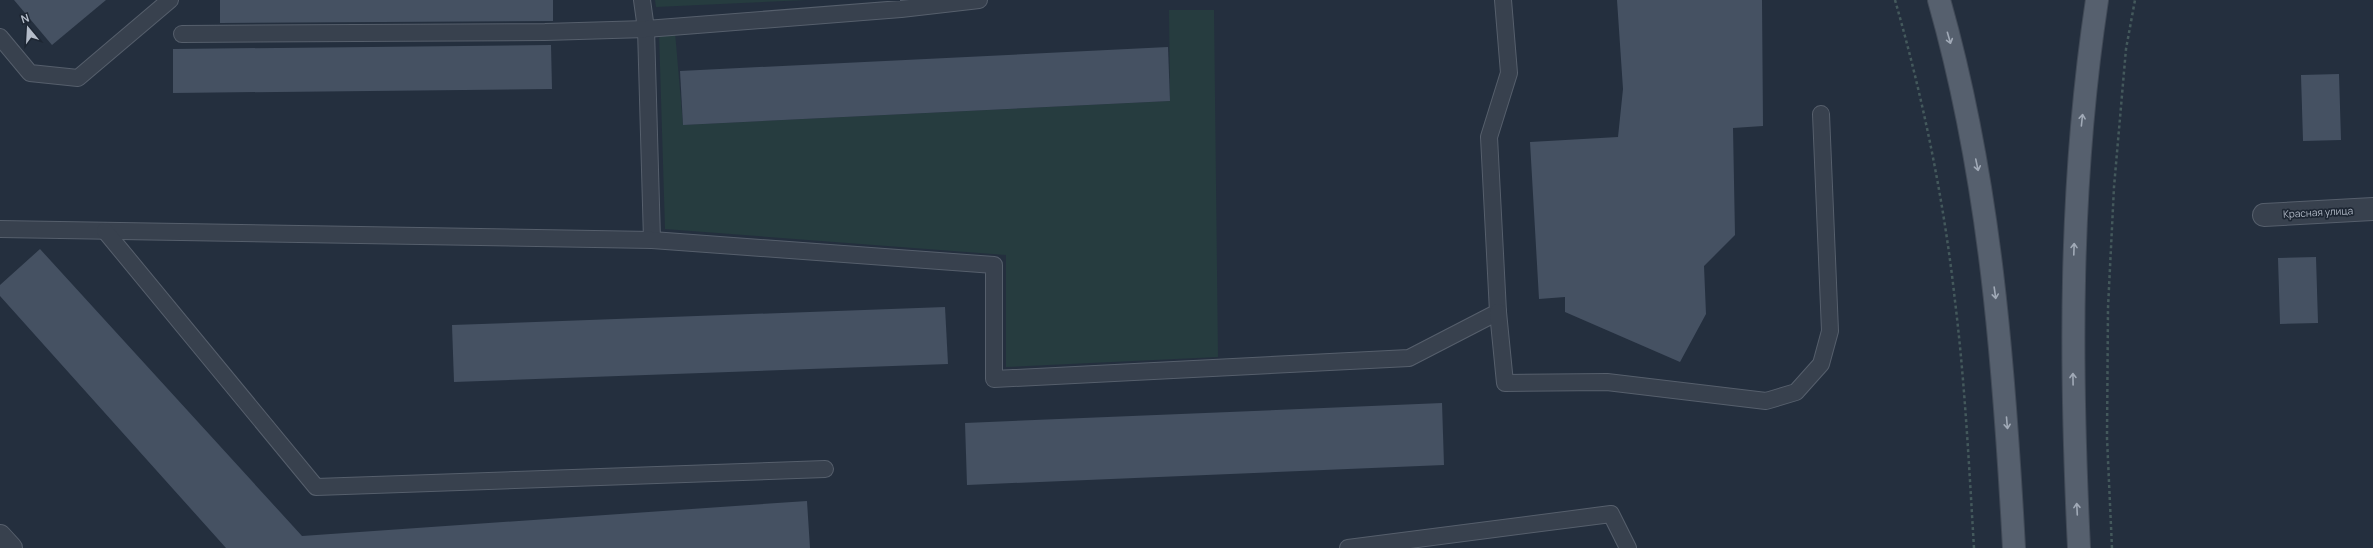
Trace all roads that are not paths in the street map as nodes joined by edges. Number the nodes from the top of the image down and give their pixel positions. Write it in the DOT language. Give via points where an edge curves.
graph roads {
  1 [pos="170,0"];
  2 [pos="642,0"];
  3 [pos="979,0"];
  4 [pos="1503,0"];
  5 [pos="1939,0"];
  6 [pos="2097,0"];
  7 [pos="646,29"];
  8 [pos="182,34"];
  9 [pos="0,37"];
  10 [pos="1821,114"];
  11 [pos="2373,209"];
  12 [pos="2264,216"];
  13 [pos="0,229"];
  14 [pos="105,231"];
  15 [pos="652,240"];
  16 [pos="1498,312"];
  17 [pos="825,469"];
  18 [pos="0,536"];
  19 [pos="11,548"];
  20 [pos="1348,548"];
  21 [pos="1628,548"];
  22 [pos="2014,548"];
  23 [pos="2079,548"];
  1 -- 9 [label="lane" via="78,78 30,73"];
  2 -- 7 [label="lane"];
  3 -- 7 [label="lane" via="893,10"];
  4 -- 16 [label="lane" via="1509,73 1489,137"];
  5 -- 22 [label="main road, one-way" via="1953,50 1982,190 1997,306"];
  23 -- 6 [label="main road, one-way" via="2072,305 2077,173"];
  7 -- 8 [label="lane"];
  7 -- 15 [label="lane"];
  10 -- 16 [label="lane" via="1830,331 1821,364 1796,392 1766,401 1607,382 1505,383"];
  11 -- 12 [label="street, Красная улица"];
  13 -- 14 [label="lane"];
  14 -- 15 [label="lane"];
  14 -- 17 [label="lane" via="316,487"];
  15 -- 16 [label="lane" via="994,265 994,379 1409,358"];
  18 -- 19 [label="street"];
  20 -- 21 [label="lane" via="1611,514"];
}
